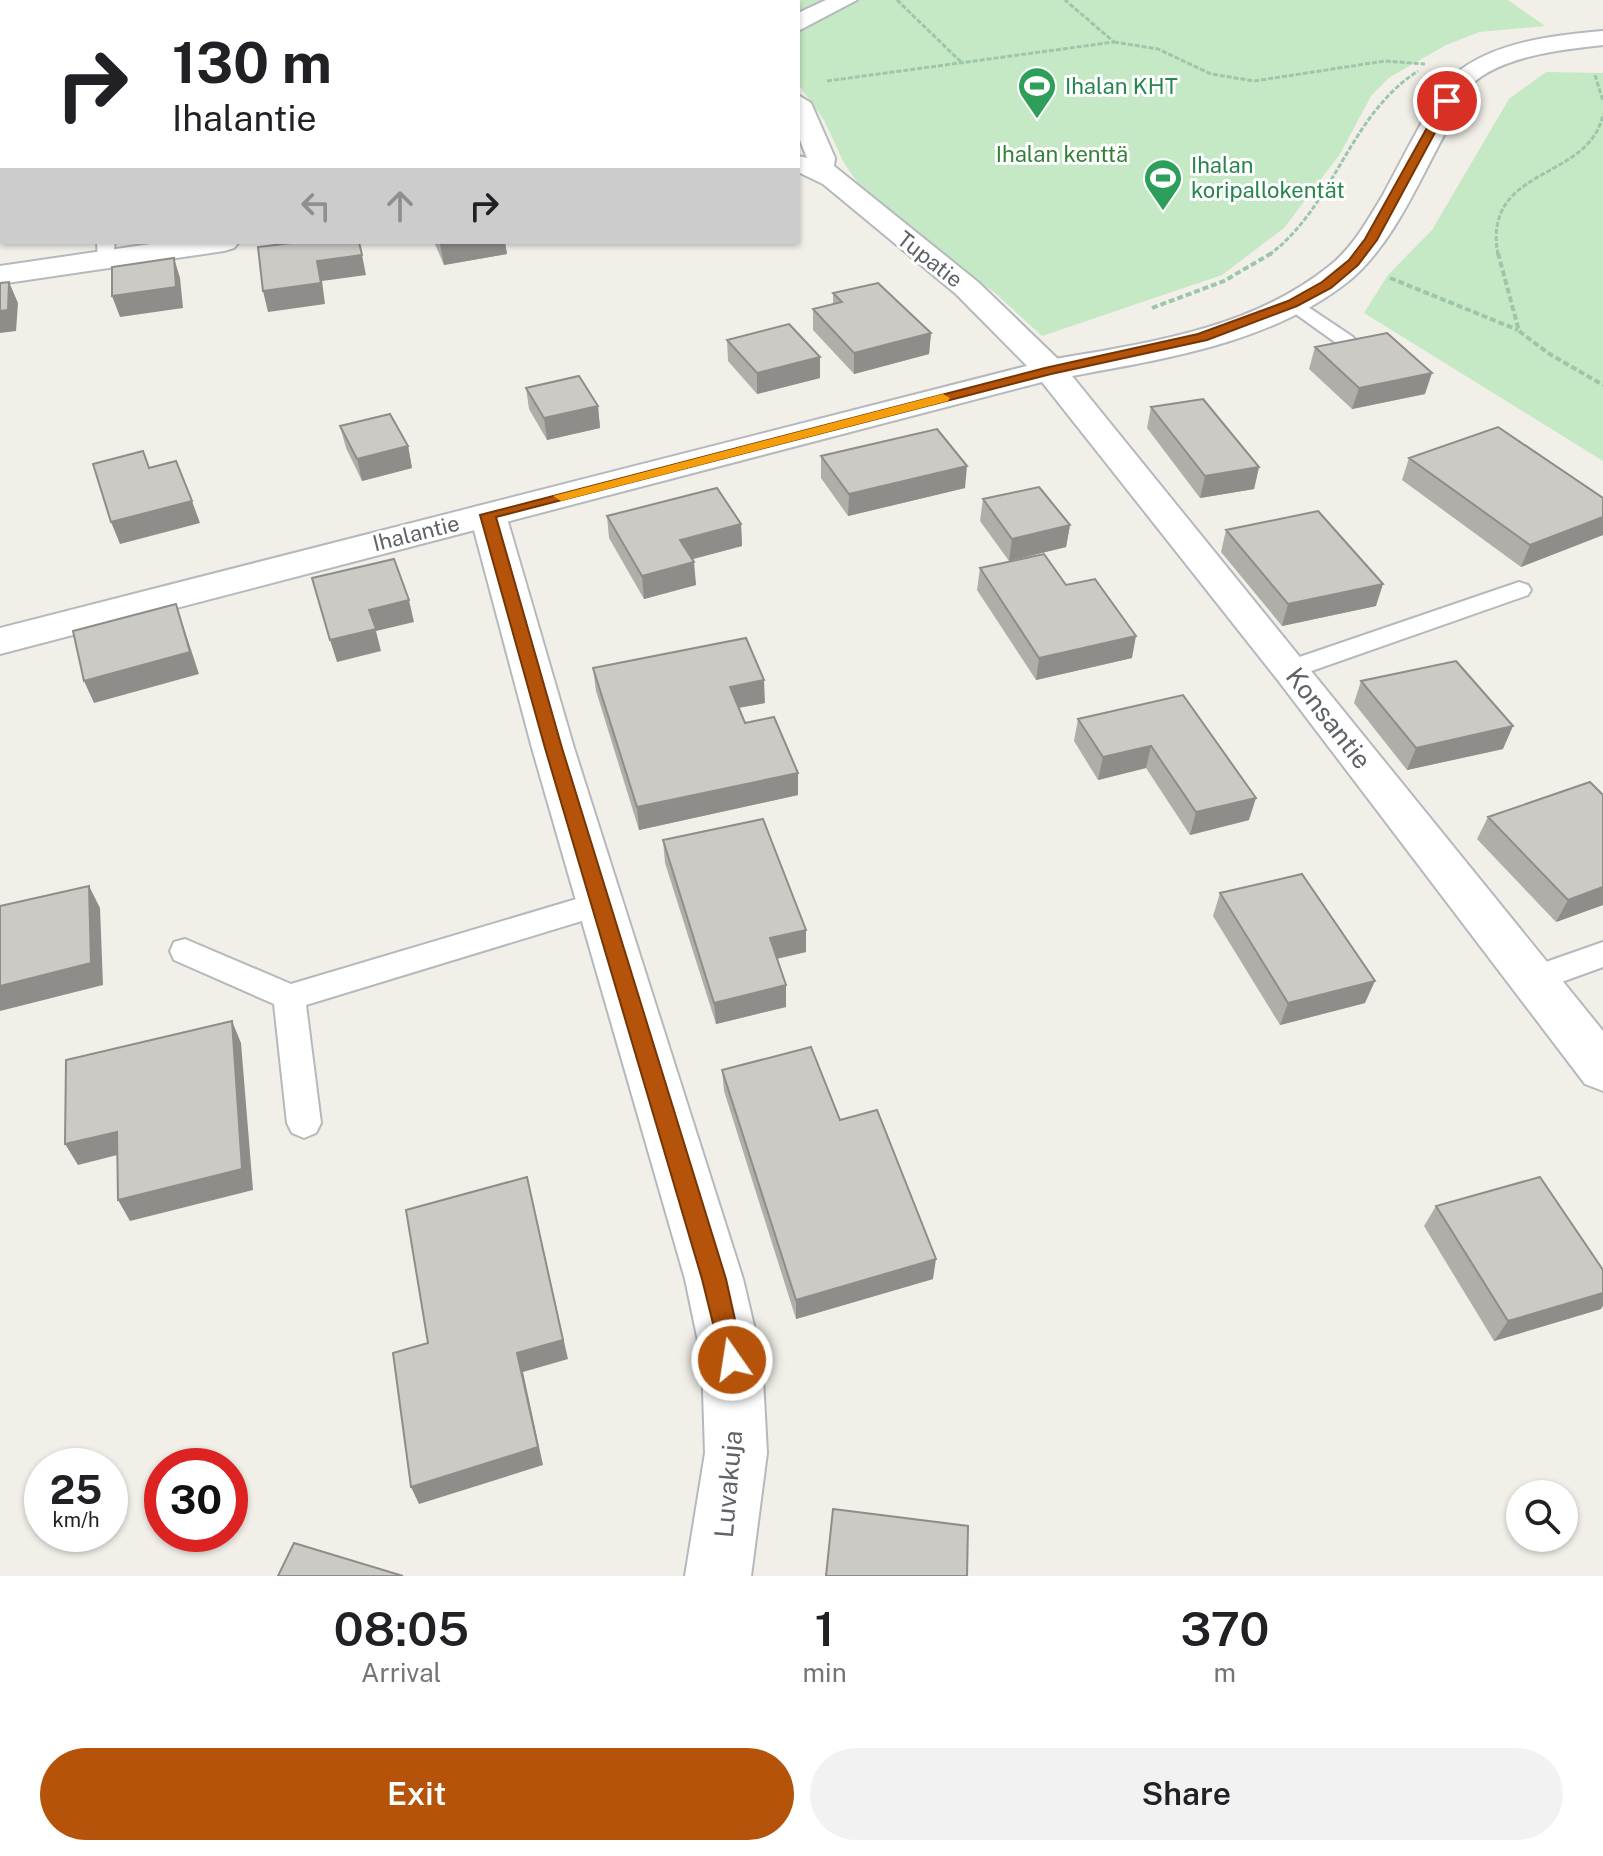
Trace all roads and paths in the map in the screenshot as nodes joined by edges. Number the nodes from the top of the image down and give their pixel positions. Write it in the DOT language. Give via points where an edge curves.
graph roads {
  1 [pos="846,0"];
  2 [pos="897,0"];
  3 [pos="1065,0"];
  4 [pos="800,23"];
  5 [pos="1603,38"];
  6 [pos="1114,42"];
  7 [pos="962,62"];
  8 [pos="1594,67"];
  9 [pos="805,93"];
  10 [pos="1603,101"];
  11 [pos="1603,114"];
  12 [pos="1601,130"];
  13 [pos="809,167"];
  14 [pos="198,244"];
  15 [pos="106,251"];
  16 [pos="0,275"];
  17 [pos="1389,277"];
  18 [pos="1293,303"];
  19 [pos="1142,311"];
  20 [pos="1519,331"];
  21 [pos="1346,341"];
  22 [pos="1050,370"];
  23 [pos="1603,385"];
  24 [pos="488,515"];
  25 [pos="1519,590"];
  26 [pos="0,641"];
  27 [pos="1291,669"];
  28 [pos="600,904"];
  29 [pos="185,951"];
  30 [pos="1603,954"];
  31 [pos="1534,979"];
  32 [pos="289,997"];
  33 [pos="1603,1069"];
  34 [pos="304,1123"];
  35 [pos="718,1576"];
  1 -- 4 [label="street"];
  2 -- 7 [label="path"];
  3 -- 6 [label="path"];
  5 -- 18 [label="street, Ihalantie" via="1522,50 1461,81 1371,240 1327,285"];
  6 -- 7 [label="path"];
  6 -- 19 [label="path" via="1158,49 1211,74 1254,81 1385,61 1430,64 1395,84 1377,103 1324,191 1268,257 1239,277"];
  7 -- 9 [label="path"];
  8 -- 10 [label="path"];
  9 -- 13 [label="street" via="821,158"];
  11 -- 12 [label="path"];
  12 -- 20 [label="path" via="1572,158 1513,191 1497,226 1497,251"];
  13 -- 22 [label="street, Tupatie" via="967,288"];
  14 -- 15 [label="street"];
  15 -- 16 [label="street"];
  17 -- 20 [label="path"];
  18 -- 21 [label="lane"];
  18 -- 22 [label="street, Ihalantie" via="1202,337"];
  20 -- 23 [label="path"];
  22 -- 24 [label="street, Ihalantie"];
  22 -- 27 [label="street, Konsantie"];
  24 -- 26 [label="street, Ihalantie"];
  24 -- 28 [label="street, Luvakuja"];
  25 -- 27 [label="lane"];
  27 -- 31 [label="street, Konsantie"];
  28 -- 32 [label="lane"];
  28 -- 35 [label="street, Luvakuja" via="714,1279 732,1360 736,1453"];
  29 -- 32 [label="lane"];
  30 -- 31 [label="lane"];
  31 -- 33 [label="street, Konsantie"];
  32 -- 34 [label="lane"];
}
